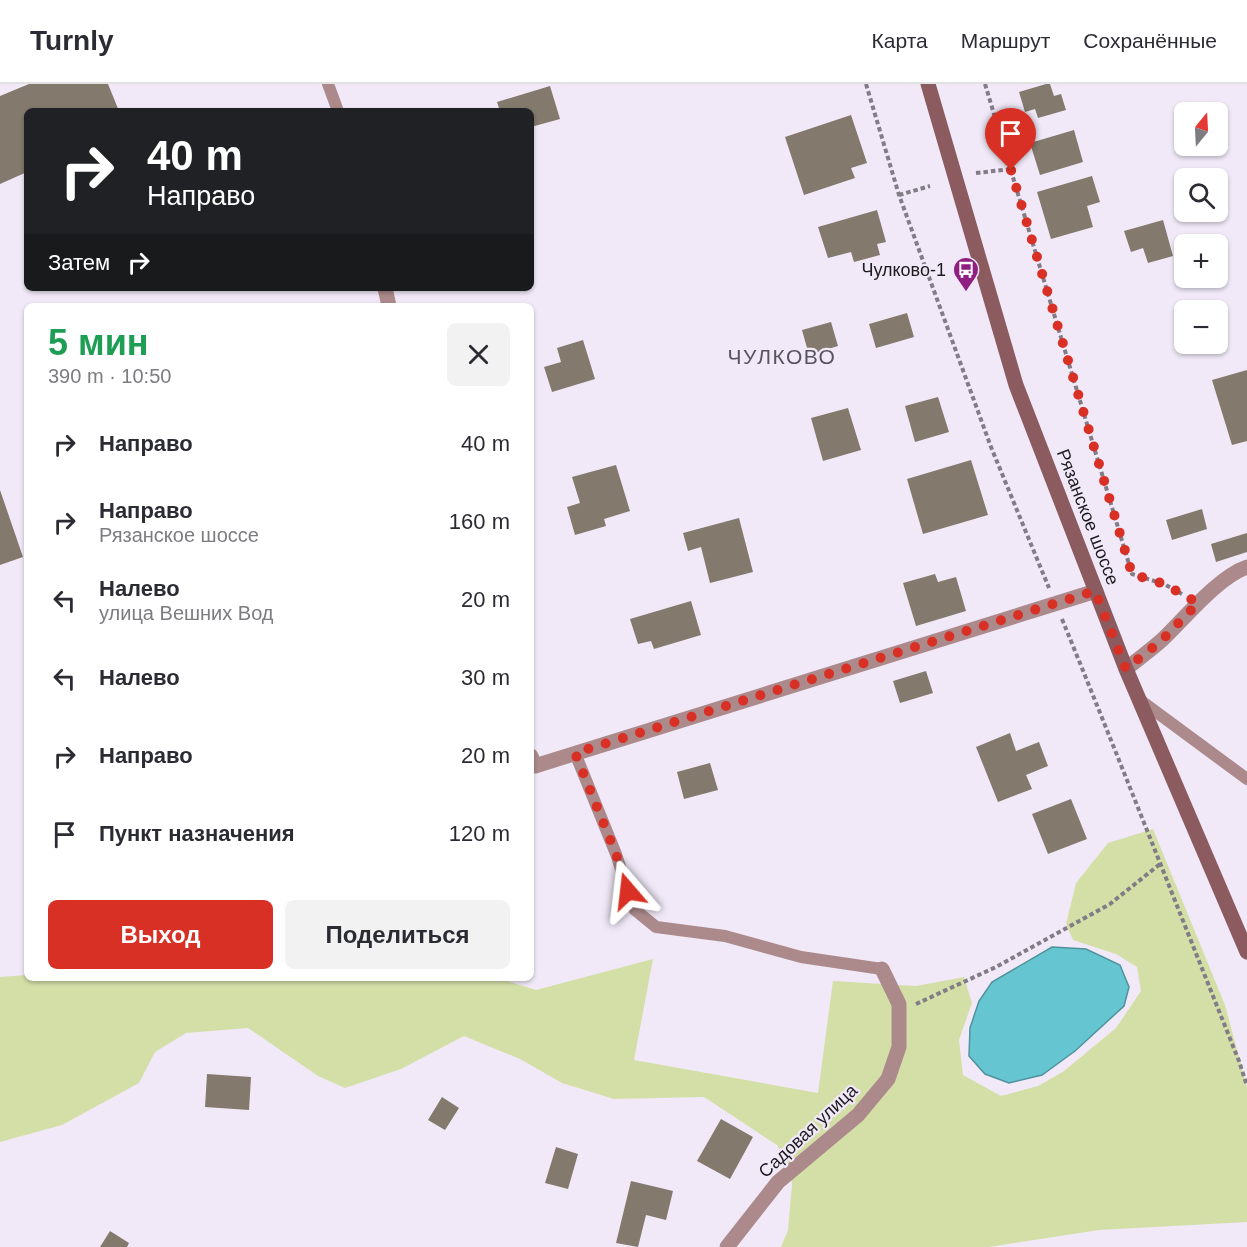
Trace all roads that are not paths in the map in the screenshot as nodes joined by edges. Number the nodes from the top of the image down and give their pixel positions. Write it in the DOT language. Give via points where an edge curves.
graph roads {
  1 [pos="328,84"];
  2 [pos="928,84"];
  3 [pos="337,108"];
  4 [pos="1247,567"];
  5 [pos="1095,591"];
  6 [pos="1126,669"];
  7 [pos="1140,700"];
  8 [pos="575,753"];
  9 [pos="534,764"];
  10 [pos="1247,779"];
  11 [pos="1247,952"];
  12 [pos="882,969"];
  13 [pos="727,1247"];
  1 -- 3 [label="lane"];
  2 -- 5 [label="main road, Рязанское шоссе" via="1016,384"];
  4 -- 6 [label="street" via="1198,603 1161,641"];
  5 -- 6 [label="main road, Рязанское шоссе"];
  5 -- 8 [label="street"];
  6 -- 7 [label="main road, Рязанское шоссе"];
  7 -- 10 [label="lane"];
  7 -- 11 [label="main road, Рязанское шоссе"];
  8 -- 9 [label="street"];
  8 -- 12 [label="lane" via="634,909 656,927 725,936 801,957"];
  12 -- 13 [label="street, Садовая улица" via="899,1004 899,1047 888,1079 858,1115 778,1182"];
}
